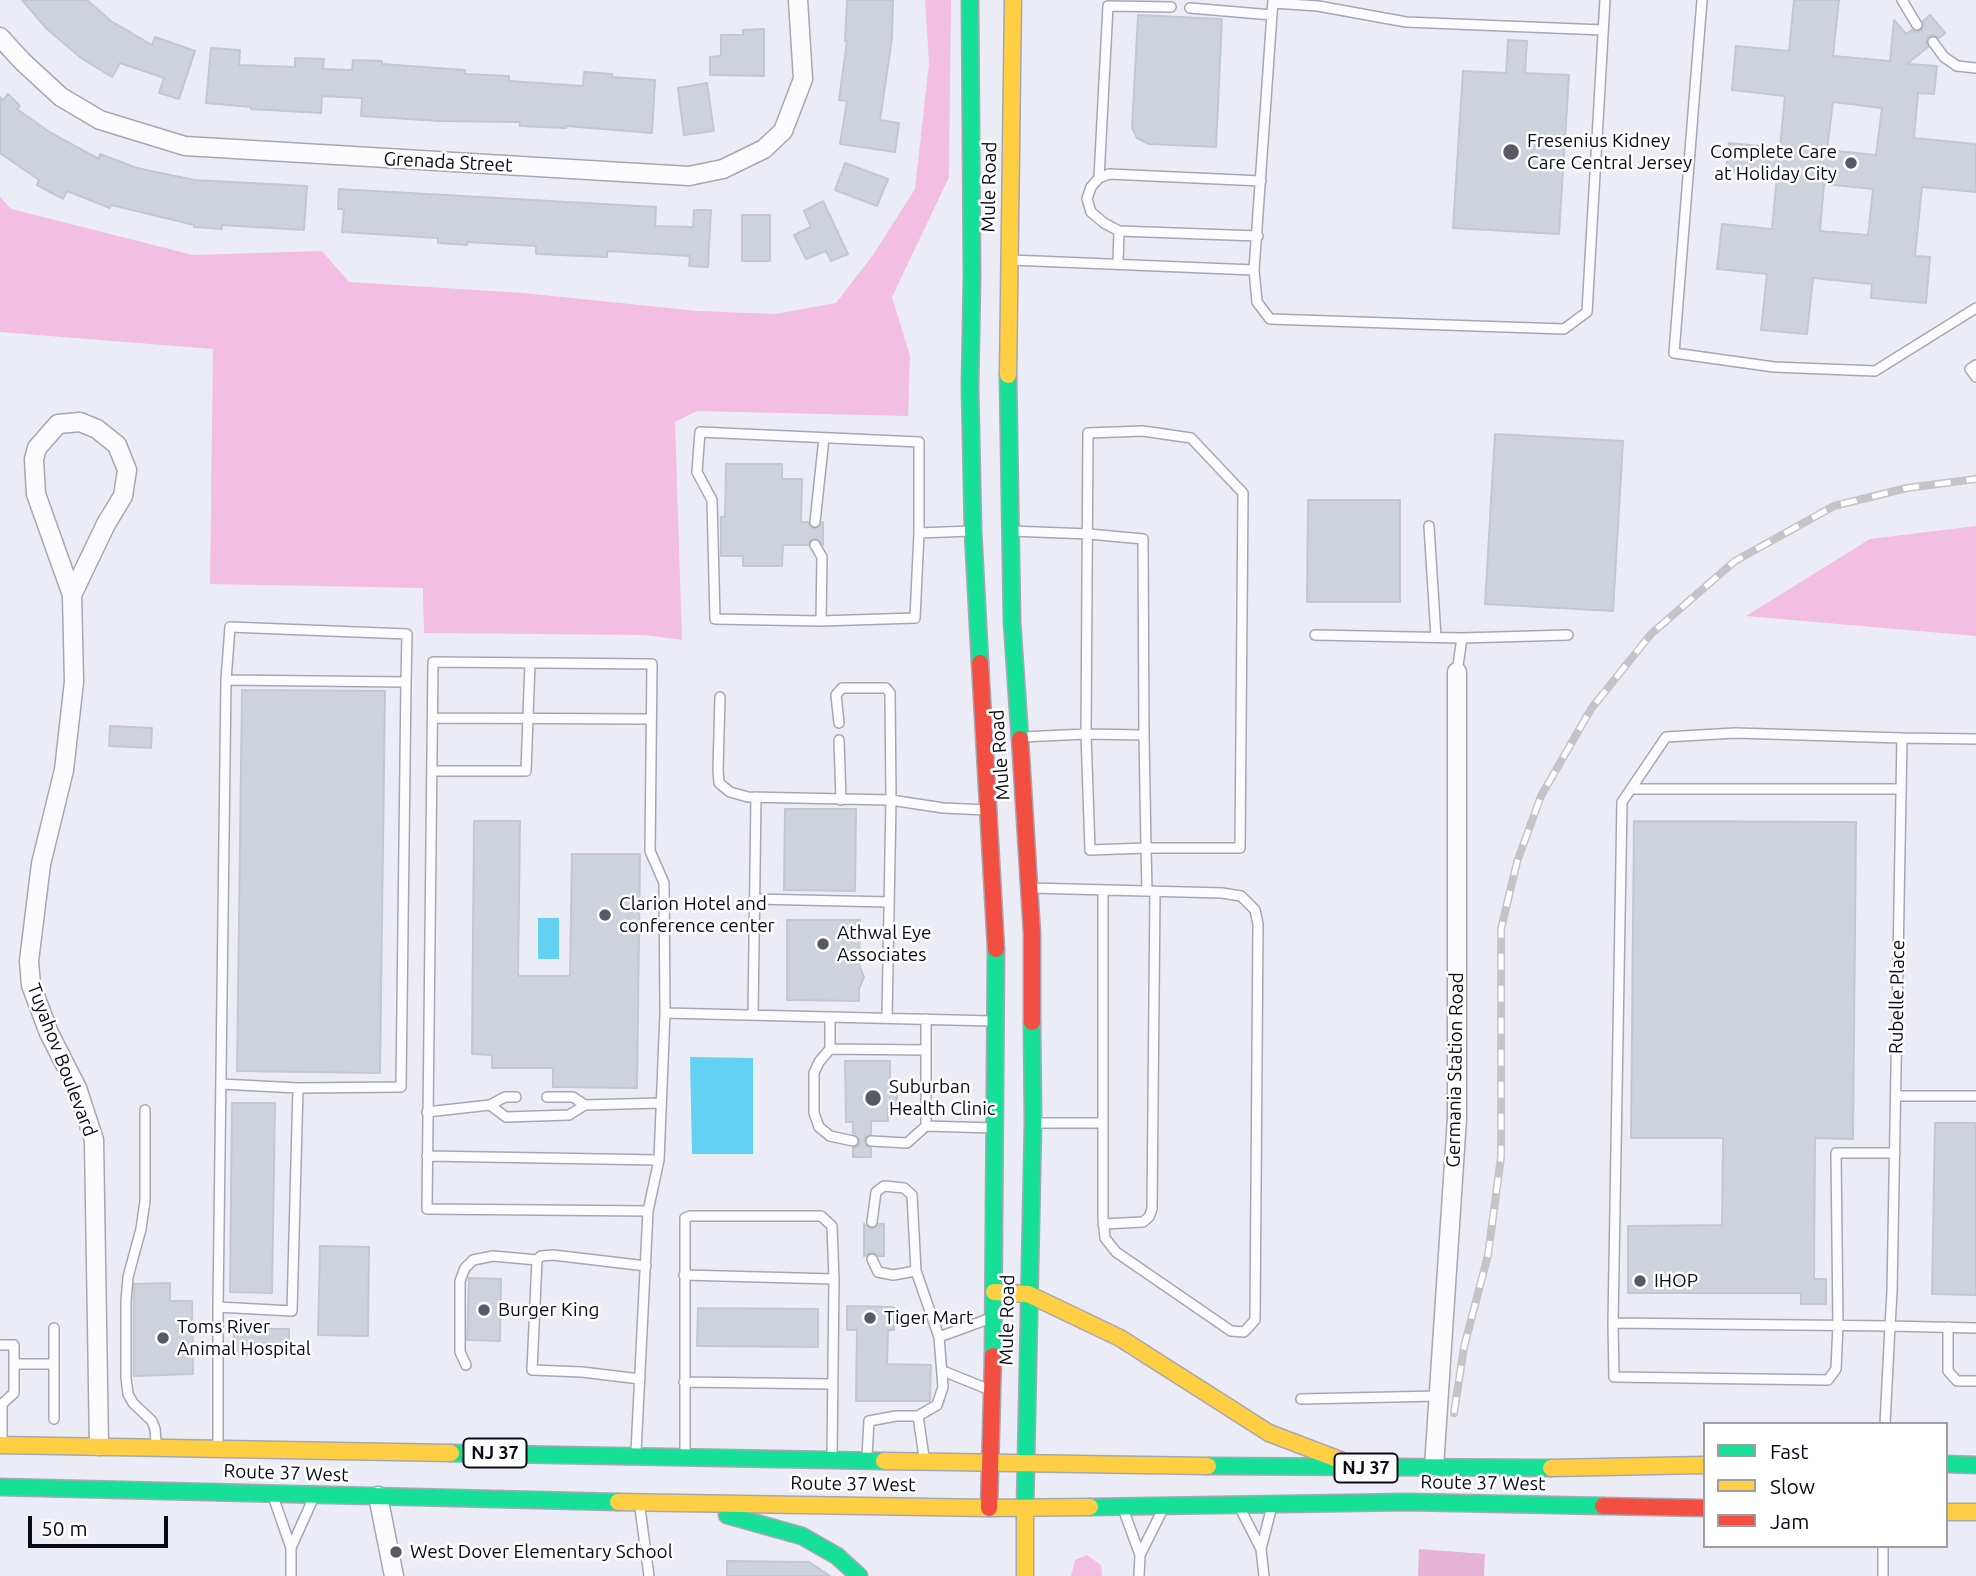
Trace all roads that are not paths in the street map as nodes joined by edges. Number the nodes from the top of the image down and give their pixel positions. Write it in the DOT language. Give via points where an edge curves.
graph roads {
  1 [pos="798,0"];
  2 [pos="970,0"];
  3 [pos="1013,0"];
  4 [pos="1605,0"];
  5 [pos="1702,0"];
  6 [pos="1902,0"];
  7 [pos="1273,1"];
  8 [pos="1171,7"];
  9 [pos="1191,8"];
  10 [pos="1272,15"];
  11 [pos="1917,25"];
  12 [pos="1603,30"];
  13 [pos="0,37"];
  14 [pos="1933,43"];
  15 [pos="1976,68"];
  16 [pos="1098,178"];
  17 [pos="1261,181"];
  18 [pos="1119,232"];
  19 [pos="1258,236"];
  20 [pos="1009,260"];
  21 [pos="1118,263"];
  22 [pos="1255,270"];
  23 [pos="1976,308"];
  24 [pos="1976,365"];
  25 [pos="1976,377"];
  26 [pos="824,438"];
  27 [pos="815,522"];
  28 [pos="1429,526"];
  29 [pos="992,531"];
  30 [pos="919,533"];
  31 [pos="1089,534"];
  32 [pos="816,545"];
  33 [pos="72,595"];
  34 [pos="821,621"];
  35 [pos="1315,635"];
  36 [pos="1569,635"];
  37 [pos="1436,637"];
  38 [pos="1462,638"];
  39 [pos="530,663"];
  40 [pos="1457,672"];
  41 [pos="226,680"];
  42 [pos="405,682"];
  43 [pos="720,697"];
  44 [pos="528,717"];
  45 [pos="433,718"];
  46 [pos="651,719"];
  47 [pos="839,723"];
  48 [pos="1086,734"];
  49 [pos="1144,735"];
  50 [pos="1020,737"];
  51 [pos="1902,738"];
  52 [pos="1976,739"];
  53 [pos="839,740"];
  54 [pos="432,771"];
  55 [pos="1631,789"];
  56 [pos="1901,789"];
  57 [pos="756,797"];
  58 [pos="841,800"];
  59 [pos="891,800"];
  60 [pos="989,811"];
  61 [pos="1146,848"];
  62 [pos="1011,889"];
  63 [pos="1103,890"];
  64 [pos="1151,891"];
  65 [pos="754,899"];
  66 [pos="889,902"];
  67 [pos="665,1013"];
  68 [pos="753,1015"];
  69 [pos="830,1017"];
  70 [pos="887,1018"];
  71 [pos="926,1019"];
  72 [pos="1014,1020"];
  73 [pos="830,1049"];
  74 [pos="925,1051"];
  75 [pos="221,1084"];
  76 [pos="298,1088"];
  77 [pos="1896,1096"];
  78 [pos="1976,1096"];
  79 [pos="516,1097"];
  80 [pos="547,1097"];
  81 [pos="662,1103"];
  82 [pos="490,1105"];
  83 [pos="585,1105"];
  84 [pos="145,1110"];
  85 [pos="428,1112"];
  86 [pos="1033,1123"];
  87 [pos="1103,1123"];
  88 [pos="926,1126"];
  89 [pos="995,1128"];
  90 [pos="853,1141"];
  91 [pos="871,1141"];
  92 [pos="1895,1153"];
  93 [pos="427,1156"];
  94 [pos="659,1160"];
  95 [pos="649,1211"];
  96 [pos="872,1222"];
  97 [pos="1103,1224"];
  98 [pos="872,1259"];
  99 [pos="537,1260"];
  100 [pos="646,1266"];
  101 [pos="916,1271"];
  102 [pos="684,1275"];
  103 [pos="834,1279"];
  104 [pos="994,1292"];
  105 [pos="1028,1294"];
  106 [pos="218,1307"];
  107 [pos="993,1317"];
  108 [pos="1613,1323"];
  109 [pos="1838,1325"];
  110 [pos="1891,1325"];
  111 [pos="1948,1327"];
  112 [pos="54,1328"];
  113 [pos="1976,1328"];
  114 [pos="939,1337"];
  115 [pos="0,1345"];
  116 [pos="14,1364"];
  117 [pos="54,1364"];
  118 [pos="466,1365"];
  119 [pos="943,1371"];
  120 [pos="639,1379"];
  121 [pos="684,1381"];
  122 [pos="1976,1381"];
  123 [pos="833,1384"];
  124 [pos="991,1390"];
  125 [pos="1438,1396"];
  126 [pos="1301,1399"];
  127 [pos="1,1404"];
  128 [pos="918,1416"];
  129 [pos="54,1419"];
  130 [pos="1885,1422"];
  131 [pos="1,1445"];
  132 [pos="99,1446"];
  133 [pos="157,1447"];
  134 [pos="218,1448"];
  135 [pos="636,1456"];
  136 [pos="685,1457"];
  137 [pos="831,1460"];
  138 [pos="866,1461"];
  139 [pos="925,1462"];
  140 [pos="989,1463"];
  141 [pos="1026,1463"];
  142 [pos="1948,1464"];
  143 [pos="1703,1465"];
  144 [pos="1976,1465"];
  145 [pos="1360,1468"];
  146 [pos="1434,1468"];
  147 [pos="0,1487"];
  148 [pos="272,1493"];
  149 [pos="315,1495"];
  150 [pos="378,1496"];
  151 [pos="679,1502"];
  152 [pos="640,1503"];
  153 [pos="1273,1504"];
  154 [pos="1238,1505"];
  155 [pos="1121,1506"];
  156 [pos="1165,1506"];
  157 [pos="989,1507"];
  158 [pos="1025,1508"];
  159 [pos="1703,1508"];
  160 [pos="1948,1512"];
  161 [pos="1976,1512"];
  162 [pos="291,1548"];
  163 [pos="1883,1548"];
  164 [pos="1261,1549"];
  165 [pos="1140,1555"];
  166 [pos="291,1576"];
  167 [pos="394,1576"];
  168 [pos="649,1576"];
  169 [pos="859,1576"];
  170 [pos="1025,1576"];
  171 [pos="1139,1576"];
  172 [pos="1264,1576"];
  173 [pos="1883,1576"];
  1 -- 13 [label="street, Grenada Street" via="803,79 783,131 764,149 723,169 689,176 185,146 100,120 61,97"];
  2 -- 29 [label="main road, Mule Road" via="970,387"];
  3 -- 20 [label="main road, Mule Road"];
  4 -- 12 [label="lane"];
  5 -- 23 [label="lane" via="1674,353 1774,368 1875,371"];
  6 -- 11 [label="lane"];
  7 -- 10 [label="lane"];
  7 -- 12 [label="lane" via="1406,22"];
  8 -- 16 [label="lane" via="1108,6"];
  9 -- 10 [label="lane"];
  10 -- 17 [label="lane"];
  12 -- 22 [label="lane" via="1587,312 1563,329 1270,319 1257,302"];
  14 -- 15 [label="lane" via="1957,66"];
  16 -- 17 [label="lane" via="1109,174"];
  16 -- 18 [label="lane" via="1087,199 1091,212"];
  17 -- 19 [label="lane"];
  18 -- 19 [label="lane"];
  18 -- 21 [label="lane"];
  19 -- 22 [label="lane"];
  20 -- 21 [label="lane"];
  20 -- 29 [label="main road, Mule Road"];
  21 -- 22 [label="lane"];
  24 -- 25 [label="lane" via="1970,369"];
  26 -- 27 [label="lane"];
  26 -- 30 [label="lane" via="919,442"];
  26 -- 34 [label="lane" via="700,432 697,472 712,500 715,619"];
  28 -- 37 [label="lane"];
  29 -- 30 [label="lane"];
  29 -- 31 [label="lane"];
  29 -- 50 [label="main road, Mule Road" via="1014,666"];
  29 -- 60 [label="main road, Mule Road"];
  30 -- 34 [label="lane" via="915,618"];
  31 -- 48 [label="lane"];
  31 -- 49 [label="lane" via="1143,539"];
  31 -- 61 [label="lane" via="1088,433 1143,431 1191,438 1244,493 1240,848"];
  32 -- 34 [label="lane" via="822,557"];
  33 -- 33 [label="street, Tuyahov Boulevard" via="123,496 127,470 117,445 80,422 58,424 34,459 36,494"];
  33 -- 132 [label="street, Tuyahov Boulevard" via="74,682 64,770 41,864 29,961 31,985 77,1088 94,1140"];
  35 -- 37 [label="lane"];
  36 -- 38 [label="lane"];
  37 -- 38 [label="lane"];
  38 -- 40 [label="lane"];
  39 -- 44 [label="lane"];
  39 -- 45 [label="lane" via="433,662"];
  39 -- 46 [label="lane" via="652,664"];
  40 -- 125 [label="street, Germania Station Road" via="1457,1118"];
  41 -- 42 [label="lane"];
  41 -- 42 [label="lane" via="230,627 407,634"];
  41 -- 75 [label="lane"];
  42 -- 76 [label="lane" via="401,1087"];
  43 -- 57 [label="lane" via="719,783 730,792"];
  44 -- 45 [label="lane"];
  44 -- 46 [label="lane"];
  44 -- 54 [label="lane" via="526,771"];
  45 -- 54 [label="lane"];
  46 -- 67 [label="lane" via="649,851 664,883"];
  47 -- 59 [label="lane" via="836,695 842,688 886,688 890,693"];
  48 -- 49 [label="lane"];
  48 -- 50 [label="lane"];
  48 -- 61 [label="lane" via="1090,850"];
  49 -- 61 [label="lane"];
  50 -- 62 [label="main road, Mule Road"];
  51 -- 52 [label="lane"];
  51 -- 55 [label="lane" via="1735,733 1666,737"];
  51 -- 56 [label="lane, Rubelle Place"];
  53 -- 58 [label="lane"];
  54 -- 85 [label="lane"];
  55 -- 56 [label="lane"];
  55 -- 108 [label="lane" via="1622,802"];
  56 -- 77 [label="lane, Rubelle Place"];
  57 -- 58 [label="lane"];
  57 -- 65 [label="lane"];
  58 -- 59 [label="lane"];
  59 -- 60 [label="lane"];
  59 -- 66 [label="lane"];
  60 -- 62 [label="main road, Mule Road"];
  61 -- 64 [label="lane"];
  62 -- 63 [label="lane"];
  62 -- 72 [label="main road, Mule Road"];
  62 -- 72 [label="main road, Mule Road"];
  63 -- 64 [label="lane"];
  63 -- 87 [label="lane"];
  64 -- 97 [label="lane" via="1152,1209 1143,1222"];
  64 -- 97 [label="lane" via="1241,896 1255,910 1255,1320 1244,1332 1231,1331 1115,1252 1105,1238"];
  65 -- 66 [label="lane"];
  65 -- 68 [label="lane"];
  66 -- 70 [label="lane"];
  67 -- 68 [label="lane"];
  67 -- 81 [label="lane"];
  68 -- 69 [label="lane"];
  69 -- 70 [label="lane"];
  69 -- 73 [label="lane"];
  70 -- 71 [label="lane"];
  71 -- 72 [label="lane"];
  71 -- 74 [label="lane"];
  72 -- 86 [label="main road, Mule Road"];
  72 -- 89 [label="main road, Mule Road"];
  73 -- 74 [label="lane"];
  73 -- 90 [label="lane" via="814,1073 816,1121 830,1136"];
  74 -- 88 [label="lane"];
  75 -- 76 [label="lane"];
  75 -- 106 [label="lane"];
  76 -- 106 [label="lane" via="292,1311"];
  77 -- 78 [label="lane"];
  77 -- 92 [label="lane, Rubelle Place"];
  79 -- 82 [label="lane"];
  80 -- 83 [label="lane" via="573,1097"];
  81 -- 83 [label="lane"];
  81 -- 94 [label="lane"];
  82 -- 83 [label="lane" via="506,1117 569,1115"];
  82 -- 85 [label="lane"];
  84 -- 133 [label="lane" via="145,1201 128,1277 127,1378 133,1403 152,1421"];
  85 -- 93 [label="lane"];
  86 -- 87 [label="lane"];
  86 -- 105 [label="main road, Mule Road"];
  87 -- 97 [label="lane"];
  88 -- 89 [label="lane"];
  88 -- 91 [label="lane" via="907,1143"];
  89 -- 104 [label="main road, Mule Road"];
  92 -- 109 [label="lane" via="1836,1153"];
  92 -- 110 [label="lane, Rubelle Place"];
  93 -- 94 [label="lane"];
  93 -- 95 [label="lane" via="427,1209"];
  94 -- 95 [label="lane"];
  95 -- 100 [label="lane"];
  96 -- 101 [label="lane" via="876,1192 884,1186 904,1188 912,1195"];
  98 -- 101 [label="lane" via="878,1272"];
  99 -- 100 [label="lane" via="553,1255"];
  99 -- 118 [label="lane" via="493,1256 473,1260 465,1268 460,1281 460,1352"];
  99 -- 120 [label="lane" via="532,1370"];
  100 -- 120 [label="lane"];
  101 -- 114 [label="lane"];
  102 -- 103 [label="lane"];
  102 -- 103 [label="lane" via="685,1218 821,1216 832,1226"];
  102 -- 121 [label="lane"];
  103 -- 123 [label="lane"];
  104 -- 105 [label="main road"];
  104 -- 107 [label="main road, Mule Road"];
  105 -- 141 [label="main road, Mule Road"];
  105 -- 145 [label="main road" via="1120,1338 1269,1433"];
  106 -- 134 [label="lane"];
  107 -- 114 [label="lane"];
  107 -- 124 [label="main road, Mule Road"];
  108 -- 109 [label="lane"];
  108 -- 109 [label="lane" via="1614,1377 1801,1380 1828,1380 1836,1369"];
  109 -- 110 [label="lane"];
  110 -- 111 [label="lane"];
  110 -- 130 [label="lane, Rubelle Place"];
  111 -- 113 [label="lane"];
  111 -- 122 [label="lane" via="1948,1371 1957,1381"];
  112 -- 117 [label="lane"];
  114 -- 119 [label="lane"];
  115 -- 116 [label="lane" via="14,1345"];
  116 -- 117 [label="lane"];
  116 -- 127 [label="lane" via="14,1393"];
  117 -- 129 [label="lane"];
  119 -- 124 [label="lane"];
  119 -- 128 [label="lane" via="937,1405"];
  120 -- 135 [label="lane"];
  121 -- 123 [label="lane"];
  121 -- 136 [label="lane"];
  123 -- 137 [label="lane"];
  124 -- 140 [label="main road, Mule Road"];
  125 -- 126 [label="lane"];
  125 -- 146 [label="street, Germania Station Road"];
  127 -- 131 [label="lane"];
  128 -- 138 [label="lane" via="869,1421"];
  128 -- 139 [label="lane"];
  131 -- 132 [label="main road, Route 37 West / NJ 37"];
  132 -- 133 [label="main road, Route 37 West / NJ 37"];
  133 -- 134 [label="main road, Route 37 West / NJ 37"];
  134 -- 135 [label="main road, Route 37 West / NJ 37"];
  135 -- 136 [label="main road, Route 37 West / NJ 37"];
  136 -- 137 [label="main road, Route 37 West / NJ 37"];
  137 -- 138 [label="main road, Route 37 West / NJ 37"];
  138 -- 139 [label="main road, Route 37 West / NJ 37"];
  139 -- 140 [label="main road, Route 37 West / NJ 37"];
  140 -- 141 [label="main road, Route 37 West / NJ 37"];
  140 -- 157 [label="main road, Mule Road"];
  141 -- 145 [label="main road, Route 37 West / NJ 37"];
  141 -- 158 [label="main road, Mule Road"];
  142 -- 144 [label="main road"];
  143 -- 146 [label="main road, Route 37 West / NJ 37"];
  145 -- 146 [label="main road, Route 37 West / NJ 37"];
  147 -- 148 [label="main road, Route 37 West / NJ 37"];
  148 -- 149 [label="main road, Route 37 West / NJ 37"];
  148 -- 162 [label="lane"];
  149 -- 150 [label="main road, Route 37 West / NJ 37"];
  149 -- 162 [label="lane"];
  150 -- 152 [label="main road, Route 37 West / NJ 37"];
  150 -- 167 [label="street"];
  151 -- 152 [label="main road, Route 37 West / NJ 37"];
  151 -- 157 [label="main road, Route 37 West / NJ 37"];
  151 -- 169 [label="main road" via="802,1536 837,1556"];
  152 -- 168 [label="lane"];
  153 -- 154 [label="main road, Route 37 West / NJ 37"];
  153 -- 159 [label="main road, Route 37 West / NJ 37"];
  153 -- 164 [label="lane"];
  154 -- 156 [label="main road, Route 37 West / NJ 37"];
  154 -- 164 [label="lane"];
  155 -- 156 [label="main road, Route 37 West / NJ 37"];
  155 -- 158 [label="main road, Route 37 West / NJ 37"];
  155 -- 165 [label="lane"];
  156 -- 165 [label="lane"];
  157 -- 158 [label="main road, Route 37 West / NJ 37"];
  158 -- 170 [label="main road, Mule Road"];
  160 -- 161 [label="main road"];
  162 -- 166 [label="lane"];
  163 -- 173 [label="lane"];
  164 -- 172 [label="lane"];
  165 -- 171 [label="lane"];
}
